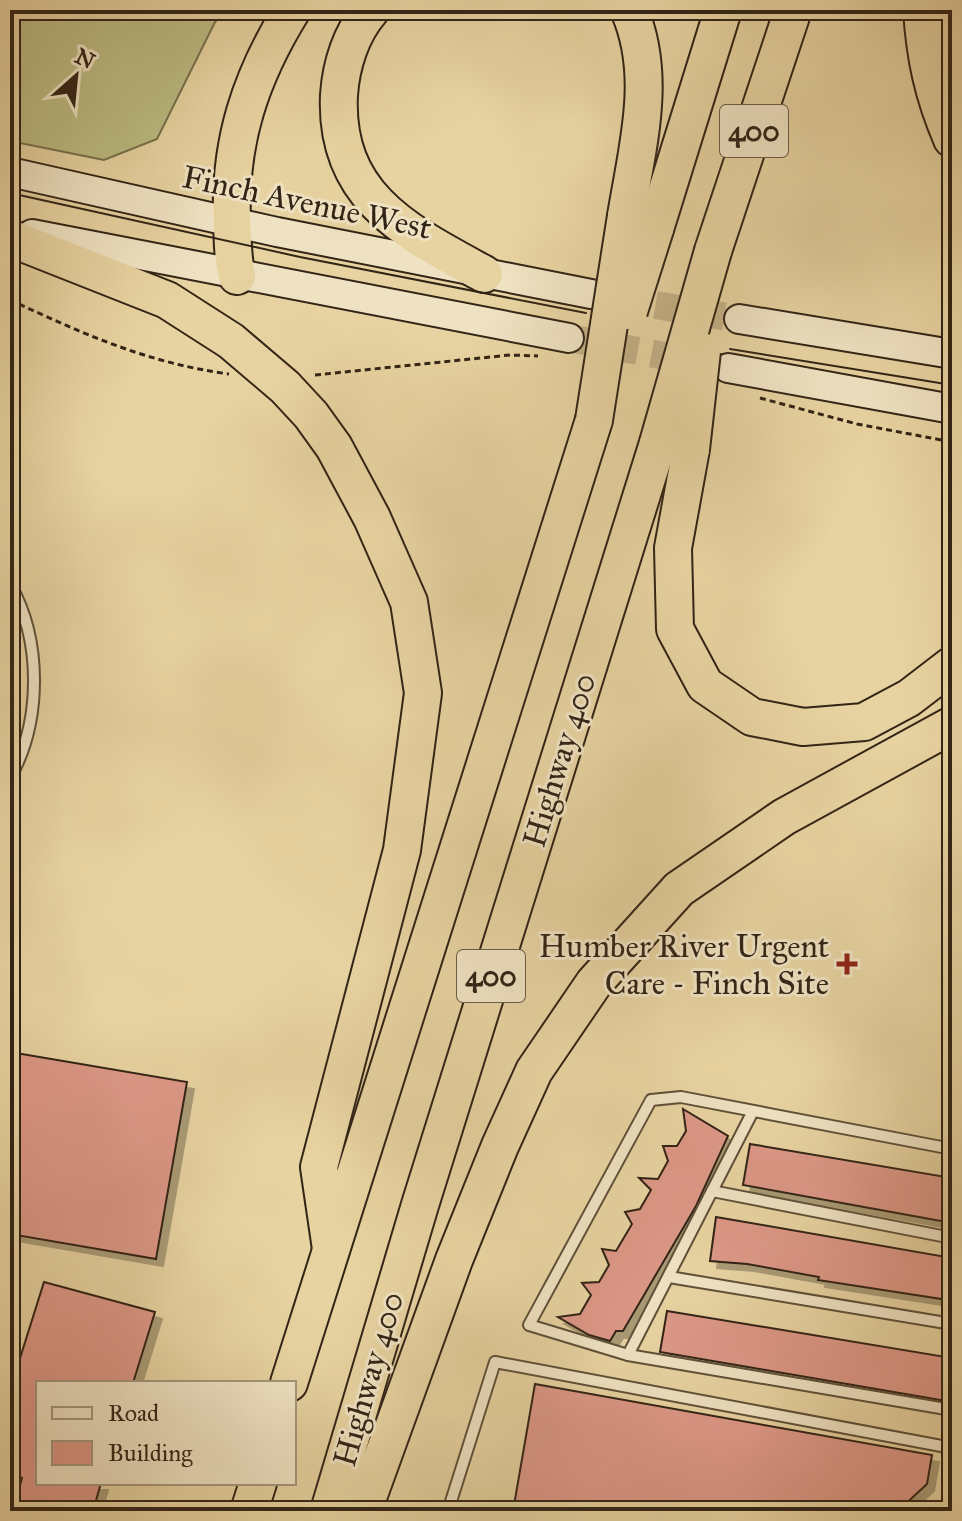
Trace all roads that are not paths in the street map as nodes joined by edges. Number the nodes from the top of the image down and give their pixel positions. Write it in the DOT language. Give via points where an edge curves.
graph roads {
  1 [pos="292,10"];
  2 [pos="371,10"];
  3 [pos="629,10"];
  4 [pos="723,10"];
  5 [pos="793,10"];
  6 [pos="922,10"];
  7 [pos="952,139"];
  8 [pos="10,172"];
  9 [pos="232,221"];
  10 [pos="640,222"];
  11 [pos="10,230"];
  12 [pos="10,238"];
  13 [pos="484,274"];
  14 [pos="237,276"];
  15 [pos="591,294"];
  16 [pos="739,319"];
  17 [pos="569,338"];
  18 [pos="952,354"];
  19 [pos="728,368"];
  20 [pos="952,409"];
  21 [pos="674,446"];
  22 [pos="10,584"];
  23 [pos="952,665"];
  24 [pos="952,725"];
  25 [pos="10,778"];
  26 [pos="752,1113"];
  27 [pos="952,1149"];
  28 [pos="712,1191"];
  29 [pos="952,1238"];
  30 [pos="331,1249"];
  31 [pos="669,1277"];
  32 [pos="952,1324"];
  33 [pos="628,1355"];
  34 [pos="290,1381"];
  35 [pos="952,1410"];
  36 [pos="952,1448"];
  37 [pos="257,1485"];
  38 [pos="249,1511"];
  39 [pos="329,1511"];
  40 [pos="363,1511"];
  41 [pos="448,1511"];
  1 -- 9 [label="highway" via="270,47 239,132 232,166"];
  2 -- 13 [label="highway" via="349,45 340,83 338,116 354,172 370,197 403,228"];
  3 -- 10 [label="highway" via="642,51 644,82"];
  4 -- 10 [label="highway, Highway 400 / 400"];
  5 -- 21 [label="highway, 400, bridge" via="713,251"];
  6 -- 7 [label="highway" via="925,60"];
  8 -- 9 [label="main road, Finch Avenue West"];
  9 -- 13 [label="main road, Finch Avenue West"];
  9 -- 14 [label="highway" via="230,251"];
  10 -- 30 [label="highway, Highway 400 / 400, bridge" via="594,420"];
  11 -- 14 [label="main road"];
  12 -- 30 [label="highway" via="167,300 231,341 285,387 334,447 409,602 423,693 402,850 319,1167"];
  13 -- 15 [label="main road, Finch Avenue West"];
  14 -- 17 [label="main road"];
  16 -- 18 [label="main road"];
  19 -- 20 [label="main road"];
  21 -- 23 [label="highway" via="675,629 705,685 752,717 803,727 864,722 909,698"];
  21 -- 39 [label="highway, Highway 400 / 400" via="420,1205"];
  22 -- 25 [label="lane" via="35,664 31,717"];
  24 -- 40 [label="highway" via="784,817 679,889 594,983 534,1071 500,1146"];
  26 -- 27 [label="lane"];
  26 -- 28 [label="lane"];
  26 -- 33 [label="lane" via="681,1097 651,1100 529,1325"];
  28 -- 29 [label="lane"];
  28 -- 31 [label="lane"];
  30 -- 34 [label="highway, Highway 400 / 400"];
  31 -- 32 [label="lane"];
  31 -- 33 [label="lane"];
  33 -- 35 [label="lane"];
  36 -- 41 [label="lane" via="495,1362"];
  37 -- 38 [label="highway"];
}
